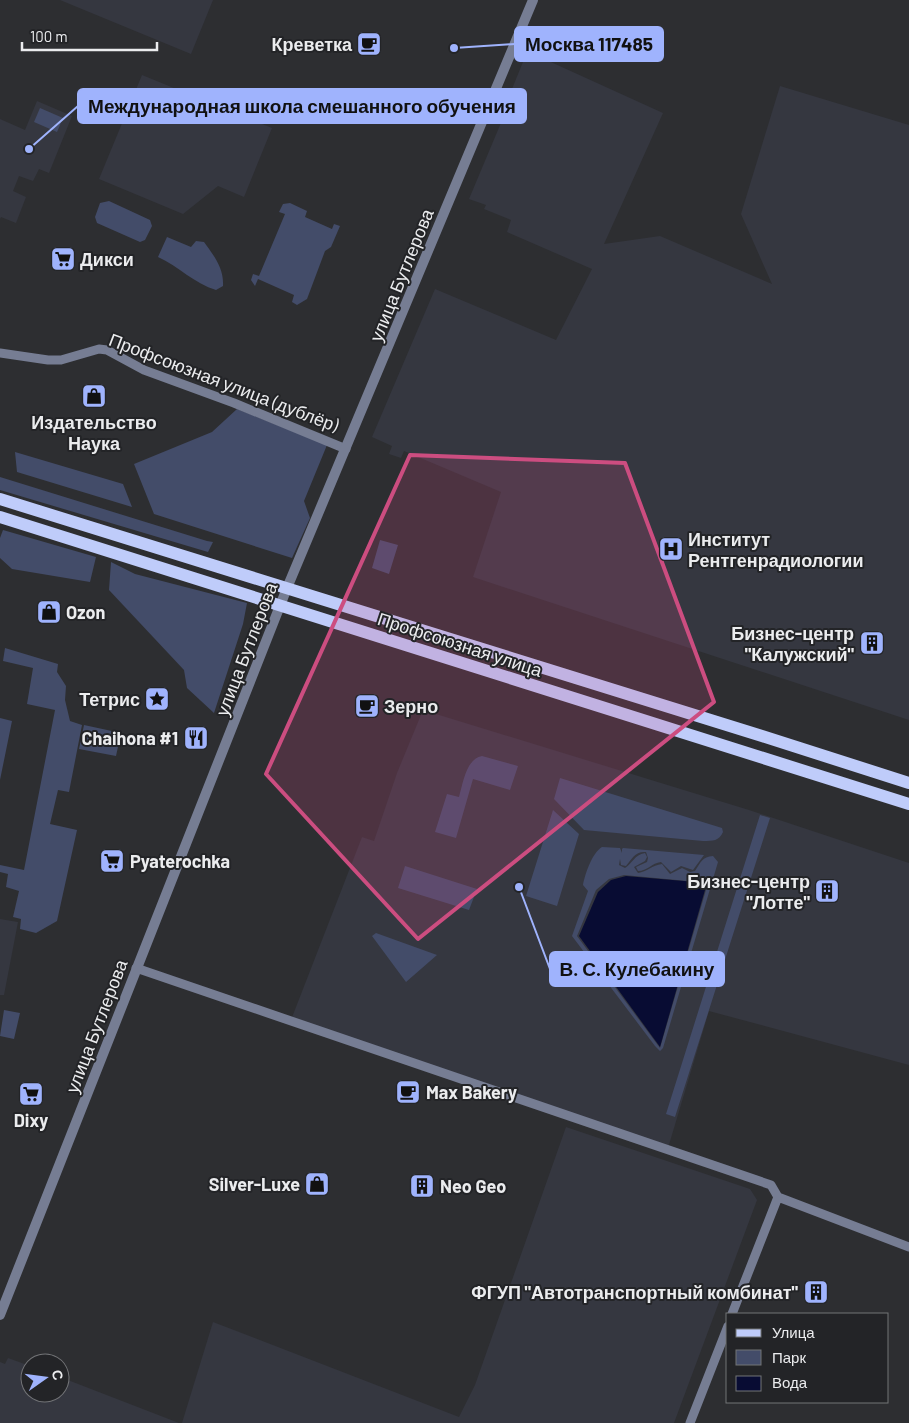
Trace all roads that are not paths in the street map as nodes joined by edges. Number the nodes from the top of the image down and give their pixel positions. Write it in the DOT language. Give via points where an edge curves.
graph roads {
  1 [pos="533,0"];
  2 [pos="0,353"];
  3 [pos="346,449"];
  4 [pos="0,499"];
  5 [pos="0,517"];
  6 [pos="287,588"];
  7 [pos="281,604"];
  8 [pos="909,783"];
  9 [pos="909,804"];
  10 [pos="136,968"];
  11 [pos="778,1197"];
  12 [pos="909,1247"];
  13 [pos="732,1313"];
  14 [pos="0,1315"];
  15 [pos="726,1331"];
  16 [pos="690,1423"];
  1 -- 3 [label="street, улица Бутлерова"];
  2 -- 3 [label="street, Профсоюзная улица (дублёр)" via="61,360 98,349 107,350 144,370"];
  3 -- 6 [label="street, улица Бутлерова"];
  4 -- 6 [label="main road, Профсоюзная улица"];
  5 -- 7 [label="main road, Профсоюзная улица"];
  6 -- 7 [label="street, улица Бутлерова"];
  6 -- 8 [label="main road, Профсоюзная улица"];
  7 -- 9 [label="main road, Профсоюзная улица"];
  7 -- 10 [label="street, улица Бутлерова"];
  10 -- 11 [label="street" via="771,1185"];
  10 -- 14 [label="street, улица Бутлерова"];
  11 -- 12 [label="street"];
  11 -- 13 [label="street"];
  15 -- 16 [label="street"];
}
